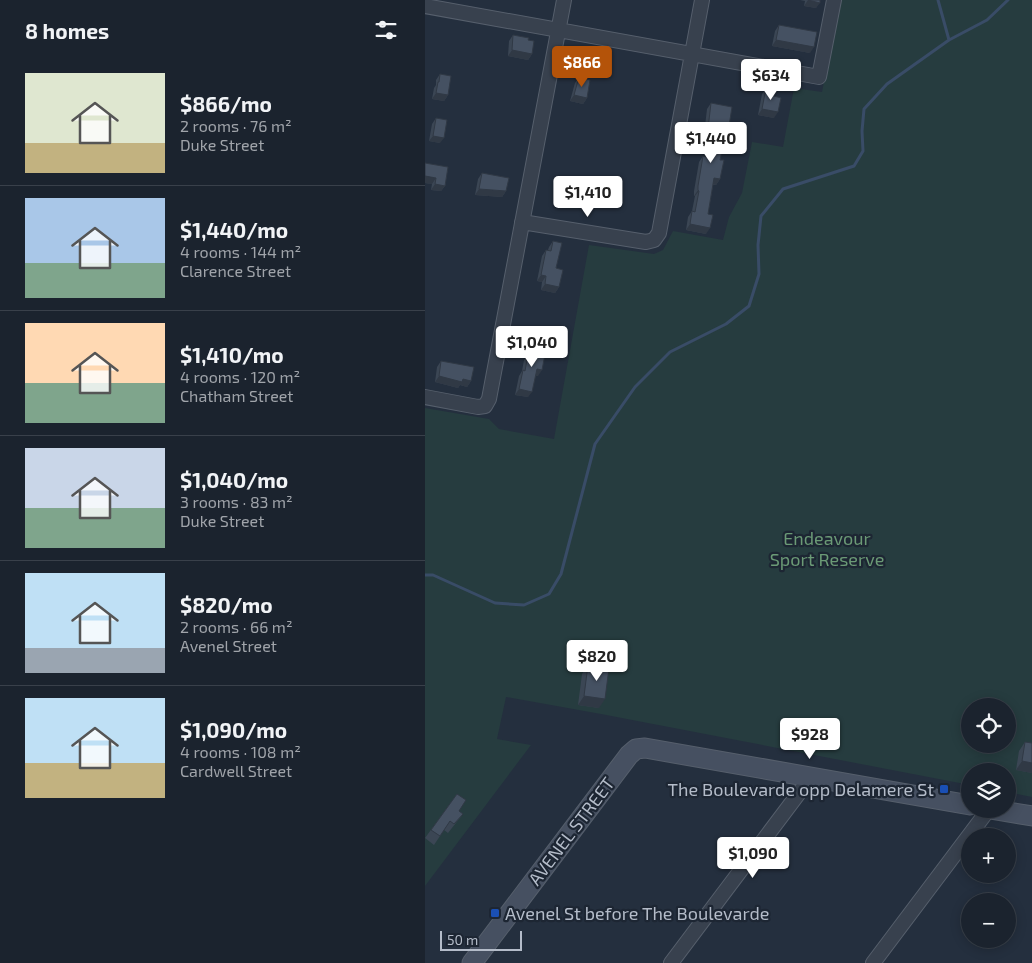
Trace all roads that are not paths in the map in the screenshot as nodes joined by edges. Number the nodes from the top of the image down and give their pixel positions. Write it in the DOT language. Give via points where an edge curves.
graph roads {
  1 [pos="564,0"];
  2 [pos="702,0"];
  3 [pos="834,0"];
  4 [pos="425,6"];
  5 [pos="559,30"];
  6 [pos="692,54"];
  7 [pos="522,222"];
  8 [pos="425,397"];
  9 [pos="811,777"];
  10 [pos="961,803"];
  11 [pos="1016,813"];
  12 [pos="1032,816"];
  13 [pos="982,818"];
  14 [pos="472,963"];
  15 [pos="671,963"];
  16 [pos="873,963"];
  1 -- 5 [label="street"];
  2 -- 6 [label="street"];
  3 -- 6 [label="street" via="819,77"];
  4 -- 5 [label="street"];
  5 -- 6 [label="street"];
  5 -- 7 [label="street"];
  6 -- 7 [label="street" via="659,233 654,240 646,242"];
  7 -- 8 [label="street" via="489,399 485,406 478,407"];
  9 -- 10 [label="street"];
  9 -- 14 [label="street, AVENEL STREET" via="636,749"];
  9 -- 15 [label="street"];
  11 -- 12 [label="street"];
  13 -- 16 [label="street"];
}
